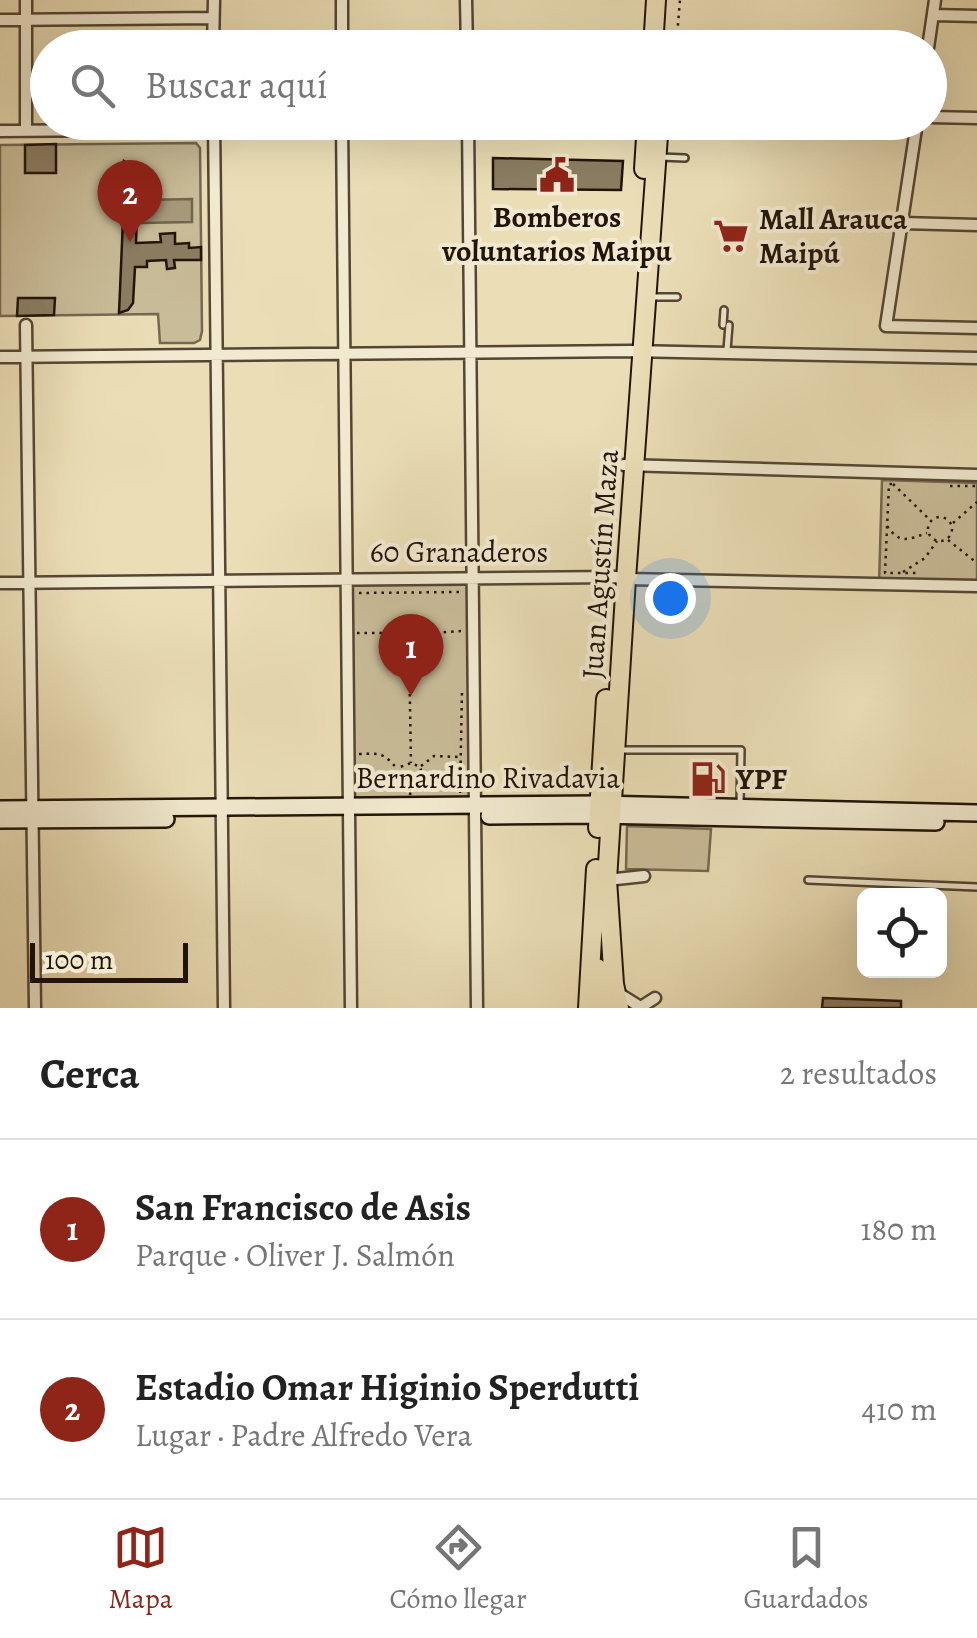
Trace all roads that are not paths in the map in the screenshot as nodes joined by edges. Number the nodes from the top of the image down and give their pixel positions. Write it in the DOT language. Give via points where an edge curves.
graph roads {
  1 [pos="26,0"];
  2 [pos="214,0"];
  3 [pos="342,0"];
  4 [pos="466,0"];
  5 [pos="656,0"];
  6 [pos="668,0"];
  7 [pos="935,0"];
  8 [pos="933,15"];
  9 [pos="977,16"];
  10 [pos="214,18"];
  11 [pos="0,20"];
  12 [pos="26,20"];
  13 [pos="214,30"];
  14 [pos="342,30"];
  15 [pos="467,30"];
  16 [pos="654,30"];
  17 [pos="666,30"];
  18 [pos="931,30"];
  19 [pos="947,117"];
  20 [pos="977,118"];
  21 [pos="26,130"];
  22 [pos="30,130"];
  23 [pos="0,131"];
  24 [pos="214,140"];
  25 [pos="342,140"];
  26 [pos="468,140"];
  27 [pos="650,140"];
  28 [pos="654,140"];
  29 [pos="911,140"];
  30 [pos="657,157"];
  31 [pos="685,158"];
  32 [pos="902,223"];
  33 [pos="977,225"];
  34 [pos="646,297"];
  35 [pos="677,297"];
  36 [pos="724,310"];
  37 [pos="26,325"];
  38 [pos="977,328"];
  39 [pos="637,351"];
  40 [pos="470,353"];
  41 [pos="727,353"];
  42 [pos="343,355"];
  43 [pos="216,356"];
  44 [pos="0,357"];
  45 [pos="26,357"];
  46 [pos="977,358"];
  47 [pos="629,465"];
  48 [pos="977,475"];
  49 [pos="472,577"];
  50 [pos="345,578"];
  51 [pos="620,578"];
  52 [pos="219,580"];
  53 [pos="0,583"];
  54 [pos="28,583"];
  55 [pos="977,586"];
  56 [pos="615,750"];
  57 [pos="0,809"];
  58 [pos="605,810"];
  59 [pos="476,811"];
  60 [pos="349,812"];
  61 [pos="222,813"];
  62 [pos="739,813"];
  63 [pos="977,813"];
  64 [pos="32,814"];
  65 [pos="0,820"];
  66 [pos="977,822"];
  67 [pos="644,876"];
  68 [pos="607,880"];
  69 [pos="808,880"];
  70 [pos="977,887"];
  71 [pos="594,918"];
  72 [pos="655,998"];
  73 [pos="613,1002"];
  74 [pos="34,1008"];
  75 [pos="224,1008"];
  76 [pos="351,1008"];
  77 [pos="478,1008"];
  78 [pos="588,1008"];
  79 [pos="642,1008"];
  1 -- 12 [label="street"];
  2 -- 10 [label="street"];
  3 -- 14 [label="street"];
  4 -- 15 [label="street"];
  5 -- 16 [label="main road"];
  6 -- 17 [label="main road"];
  7 -- 8 [label="street"];
  8 -- 9 [label="street"];
  8 -- 18 [label="street"];
  10 -- 12 [label="street"];
  10 -- 13 [label="street"];
  11 -- 12 [label="street"];
  12 -- 21 [label="street"];
  19 -- 20 [label="street"];
  21 -- 22 [label="street"];
  21 -- 23 [label="street"];
  24 -- 43 [label="street"];
  25 -- 42 [label="street"];
  26 -- 40 [label="street"];
  27 -- 39 [label="main road"];
  28 -- 30 [label="main road"];
  29 -- 32 [label="street"];
  30 -- 31 [label="lane"];
  30 -- 34 [label="main road"];
  32 -- 33 [label="street"];
  32 -- 38 [label="street" via="886,326"];
  34 -- 35 [label="lane"];
  34 -- 39 [label="main road"];
  36 -- 41 [label="lane"];
  37 -- 45 [label="street"];
  39 -- 40 [label="street"];
  39 -- 41 [label="street"];
  39 -- 47 [label="main road"];
  40 -- 42 [label="street"];
  40 -- 49 [label="street"];
  41 -- 46 [label="street"];
  42 -- 43 [label="street"];
  42 -- 50 [label="street"];
  43 -- 45 [label="street"];
  43 -- 52 [label="street"];
  44 -- 45 [label="street"];
  45 -- 54 [label="street"];
  47 -- 48 [label="street"];
  47 -- 51 [label="main road"];
  49 -- 50 [label="street, 60 Granaderos"];
  49 -- 51 [label="street, 60 Granaderos"];
  49 -- 59 [label="street"];
  50 -- 52 [label="street, 60 Granaderos"];
  50 -- 60 [label="street"];
  51 -- 55 [label="street, 60 Granaderos"];
  51 -- 56 [label="main road, Juan Agustín Maza"];
  51 -- 58 [label="main road"];
  52 -- 54 [label="street, 60 Granaderos"];
  52 -- 61 [label="street"];
  53 -- 54 [label="street, 60 Granaderos"];
  54 -- 64 [label="street"];
  56 -- 58 [label="main road, Juan Agustín Maza"];
  56 -- 62 [label="lane" via="741,750"];
  57 -- 64 [label="street, Bernardino Rivadavia"];
  58 -- 59 [label="street, Bernardino Rivadavia"];
  58 -- 62 [label="street, Bernardino Rivadavia"];
  58 -- 68 [label="main road, Juan Agustín Maza"];
  58 -- 71 [label="main road"];
  59 -- 60 [label="street, Bernardino Rivadavia"];
  59 -- 77 [label="street"];
  60 -- 61 [label="street, Bernardino Rivadavia"];
  60 -- 76 [label="street"];
  61 -- 64 [label="street, Bernardino Rivadavia"];
  61 -- 75 [label="street"];
  62 -- 63 [label="street, Bernardino Rivadavia"];
  62 -- 66 [label="street, Bernardino Rivadavia"];
  64 -- 65 [label="street, Bernardino Rivadavia"];
  64 -- 74 [label="street"];
  67 -- 68 [label="street"];
  68 -- 73 [label="main road, Juan Agustín Maza"];
  69 -- 70 [label="lane"];
  71 -- 73 [label="main road" via="597,974"];
  71 -- 78 [label="main road"];
  72 -- 79 [label="street"];
  73 -- 79 [label="street"];
}
